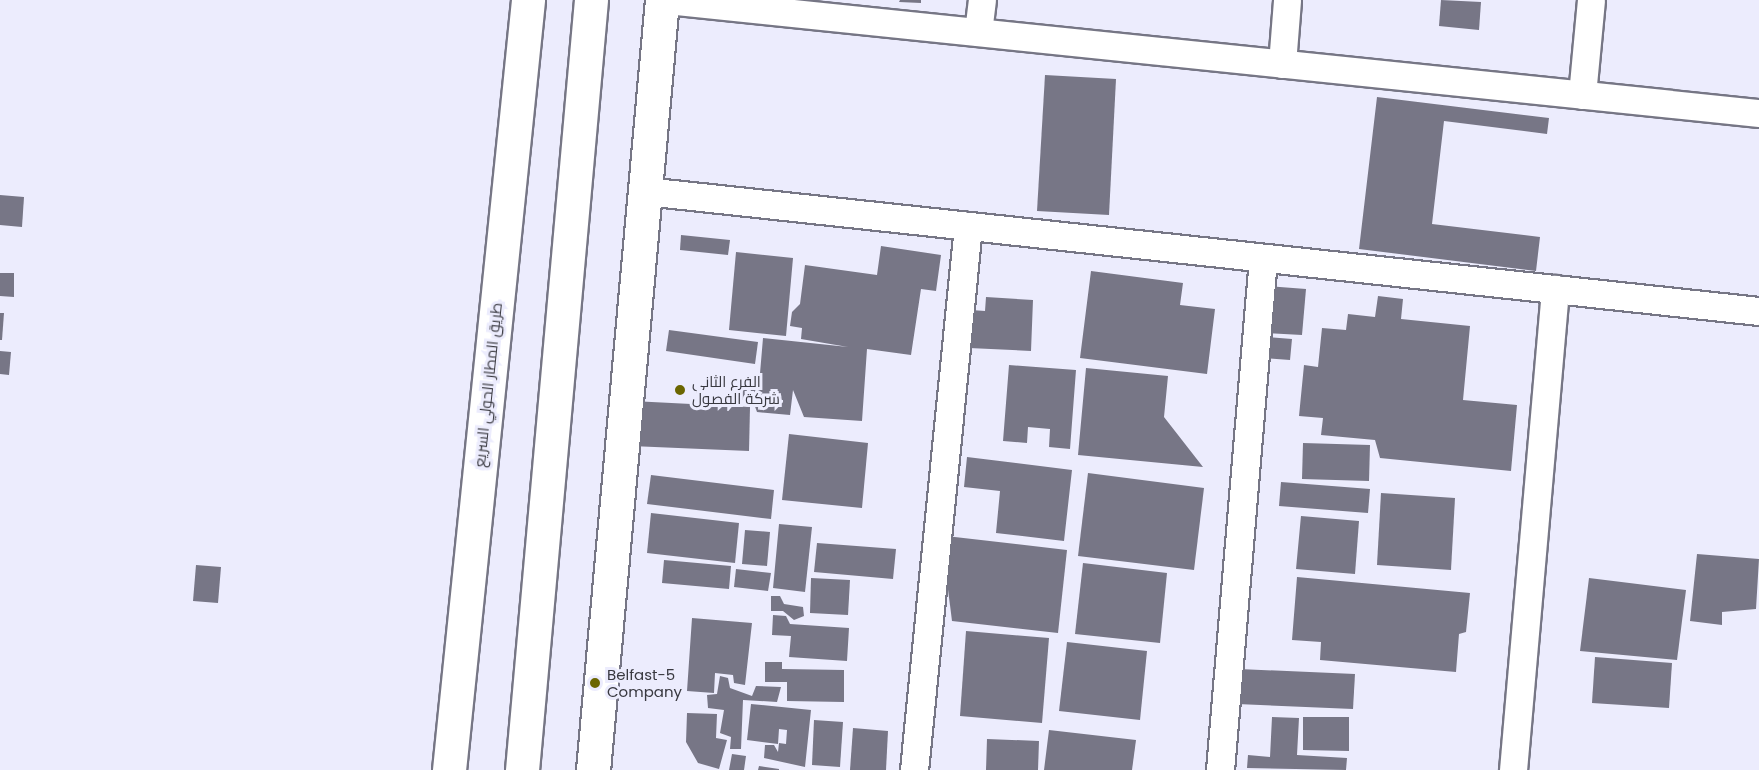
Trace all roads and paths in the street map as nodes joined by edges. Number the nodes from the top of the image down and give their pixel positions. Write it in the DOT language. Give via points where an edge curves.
graph roads {
  1 [pos="528,0"];
  2 [pos="591,0"];
  3 [pos="662,0"];
  4 [pos="667,0"];
  5 [pos="982,0"];
  6 [pos="1287,0"];
  7 [pos="1591,0"];
  8 [pos="978,32"];
  9 [pos="1282,64"];
  10 [pos="1582,95"];
  11 [pos="1759,113"];
  12 [pos="645,191"];
  13 [pos="968,226"];
  14 [pos="1263,258"];
  15 [pos="1555,289"];
  16 [pos="1759,311"];
  17 [pos="449,770"];
  18 [pos="522,770"];
  19 [pos="593,770"];
  20 [pos="914,770"];
  21 [pos="1221,770"];
  22 [pos="1514,770"];
  1 -- 17 [label="main road, طريق المطار الحولي السريع"];
  2 -- 18 [label="main road"];
  3 -- 12 [label="main road"];
  4 -- 8 [label="street"];
  5 -- 8 [label="street"];
  6 -- 9 [label="street"];
  7 -- 10 [label="street"];
  8 -- 9 [label="street"];
  9 -- 10 [label="street"];
  10 -- 11 [label="street"];
  12 -- 13 [label="street"];
  12 -- 19 [label="main road"];
  13 -- 14 [label="street"];
  13 -- 20 [label="street"];
  14 -- 15 [label="street"];
  14 -- 21 [label="street"];
  15 -- 16 [label="street"];
  15 -- 22 [label="street"];
}
